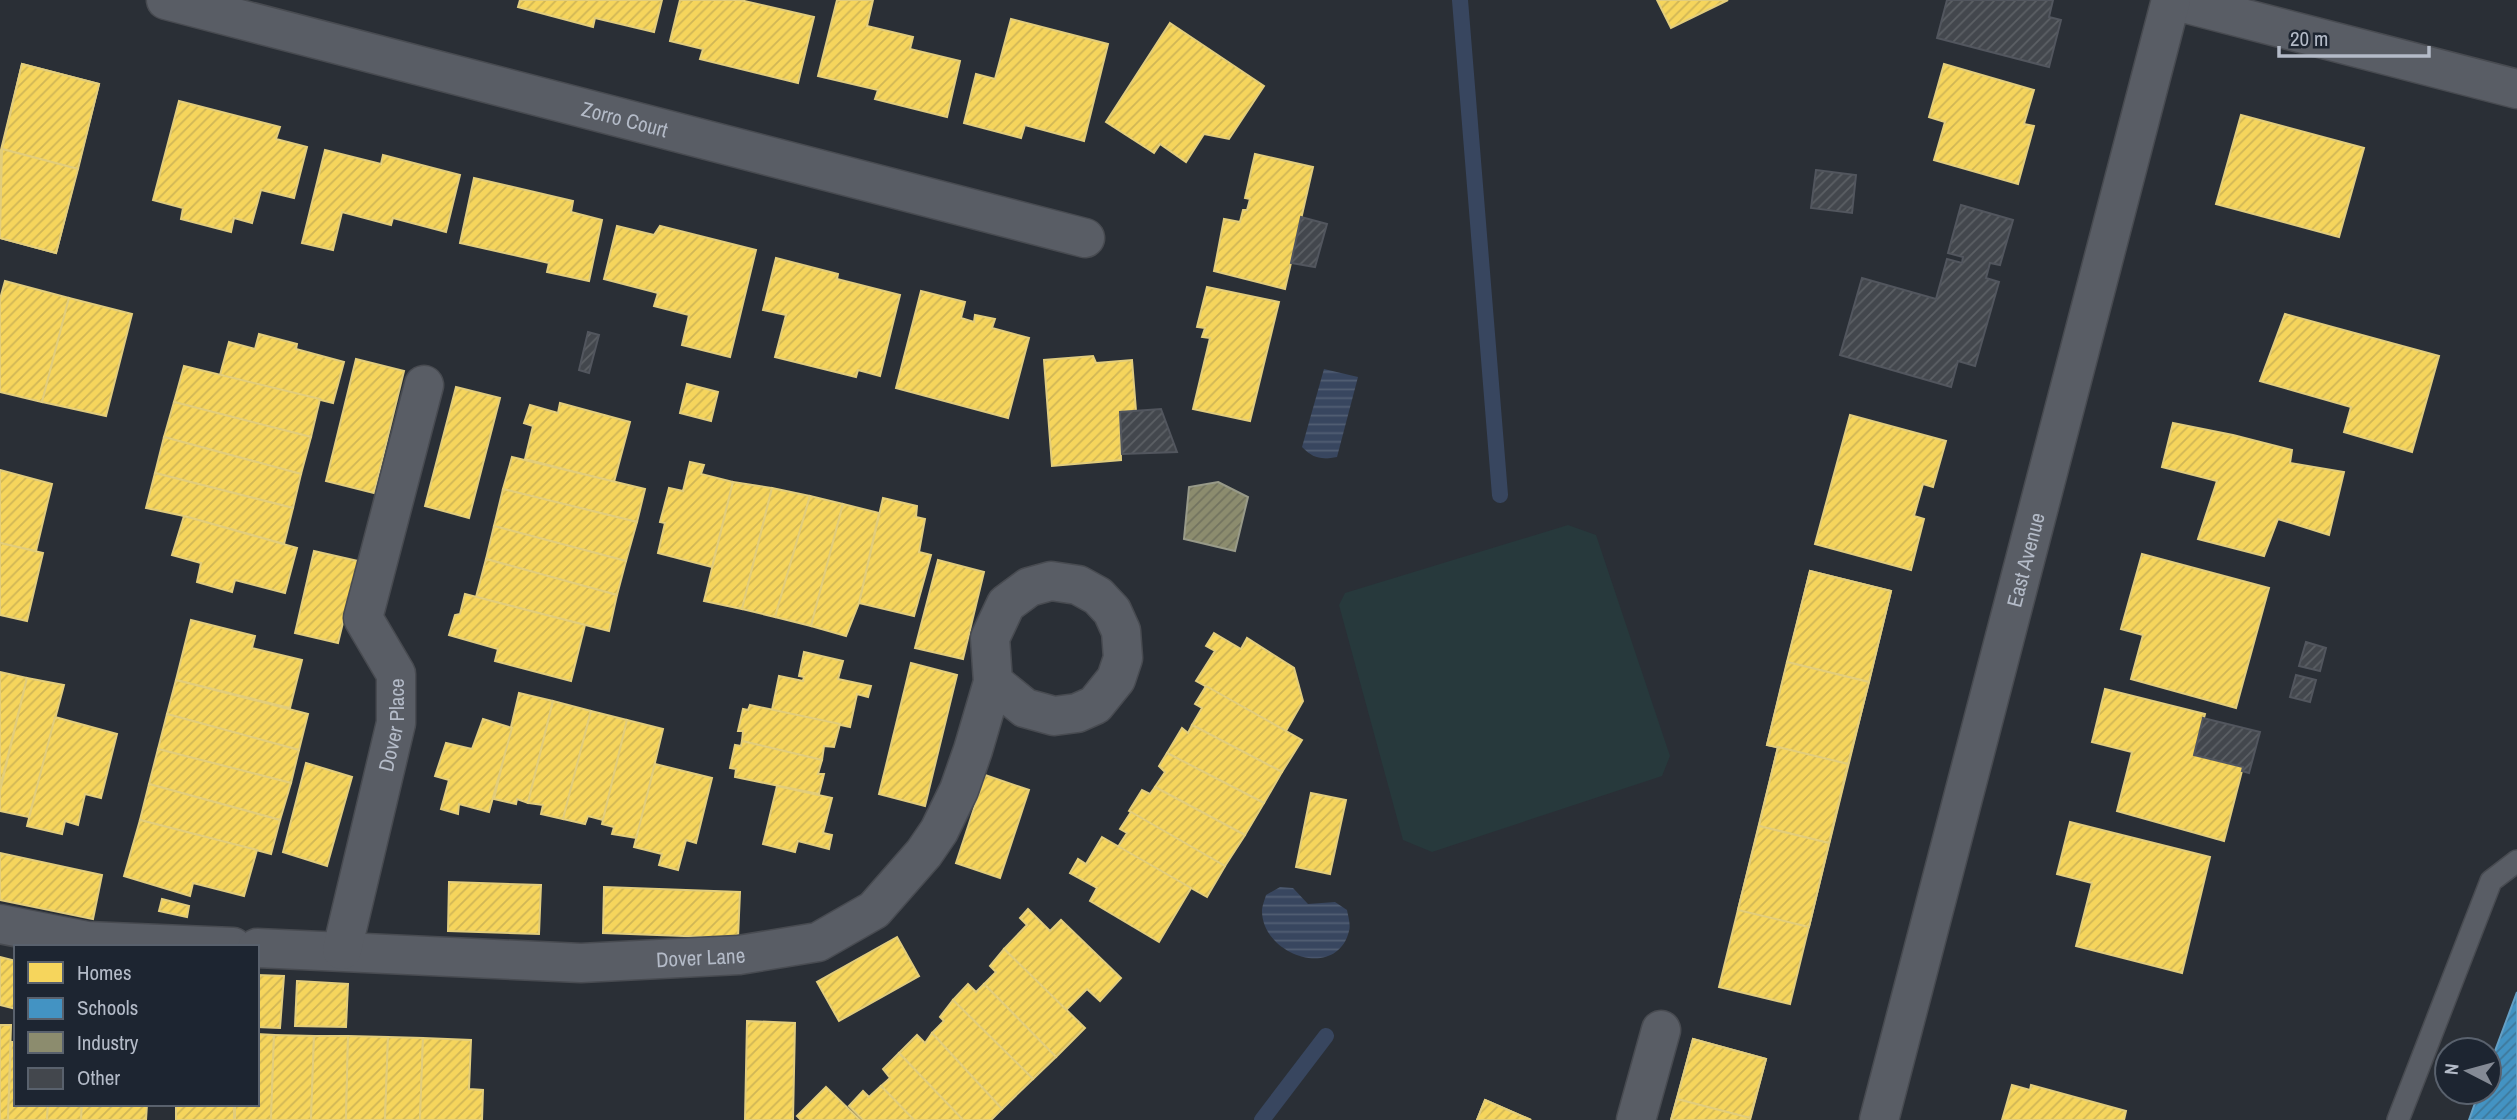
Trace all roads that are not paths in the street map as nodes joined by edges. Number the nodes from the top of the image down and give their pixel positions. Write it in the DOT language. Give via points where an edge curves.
graph roads {
  1 [pos="166,0"];
  2 [pos="2171,0"];
  3 [pos="2517,89"];
  4 [pos="1085,239"];
  5 [pos="424,385"];
  6 [pos="993,682"];
  7 [pos="2517,861"];
  8 [pos="0,924"];
  9 [pos="184,945"];
  10 [pos="259,948"];
  11 [pos="342,950"];
  12 [pos="1661,1030"];
  13 [pos="1636,1120"];
  14 [pos="1879,1120"];
  15 [pos="2398,1120"];
  1 -- 4 [label="street, Zorro Court"];
  2 -- 3 [label="street"];
  2 -- 14 [label="street, East Avenue"];
  5 -- 11 [label="street, Dover Place" via="363,618 396,674 396,723"];
  6 -- 11 [label="street, Dover Lane" via="966,770 939,831 874,910 818,942 739,956 581,963"];
  7 -- 15 [label="lane" via="2491,881"];
  8 -- 9 [label="street" via="87,941"];
  10 -- 11 [label="street, Dover Lane"];
  12 -- 13 [label="street"];
}
